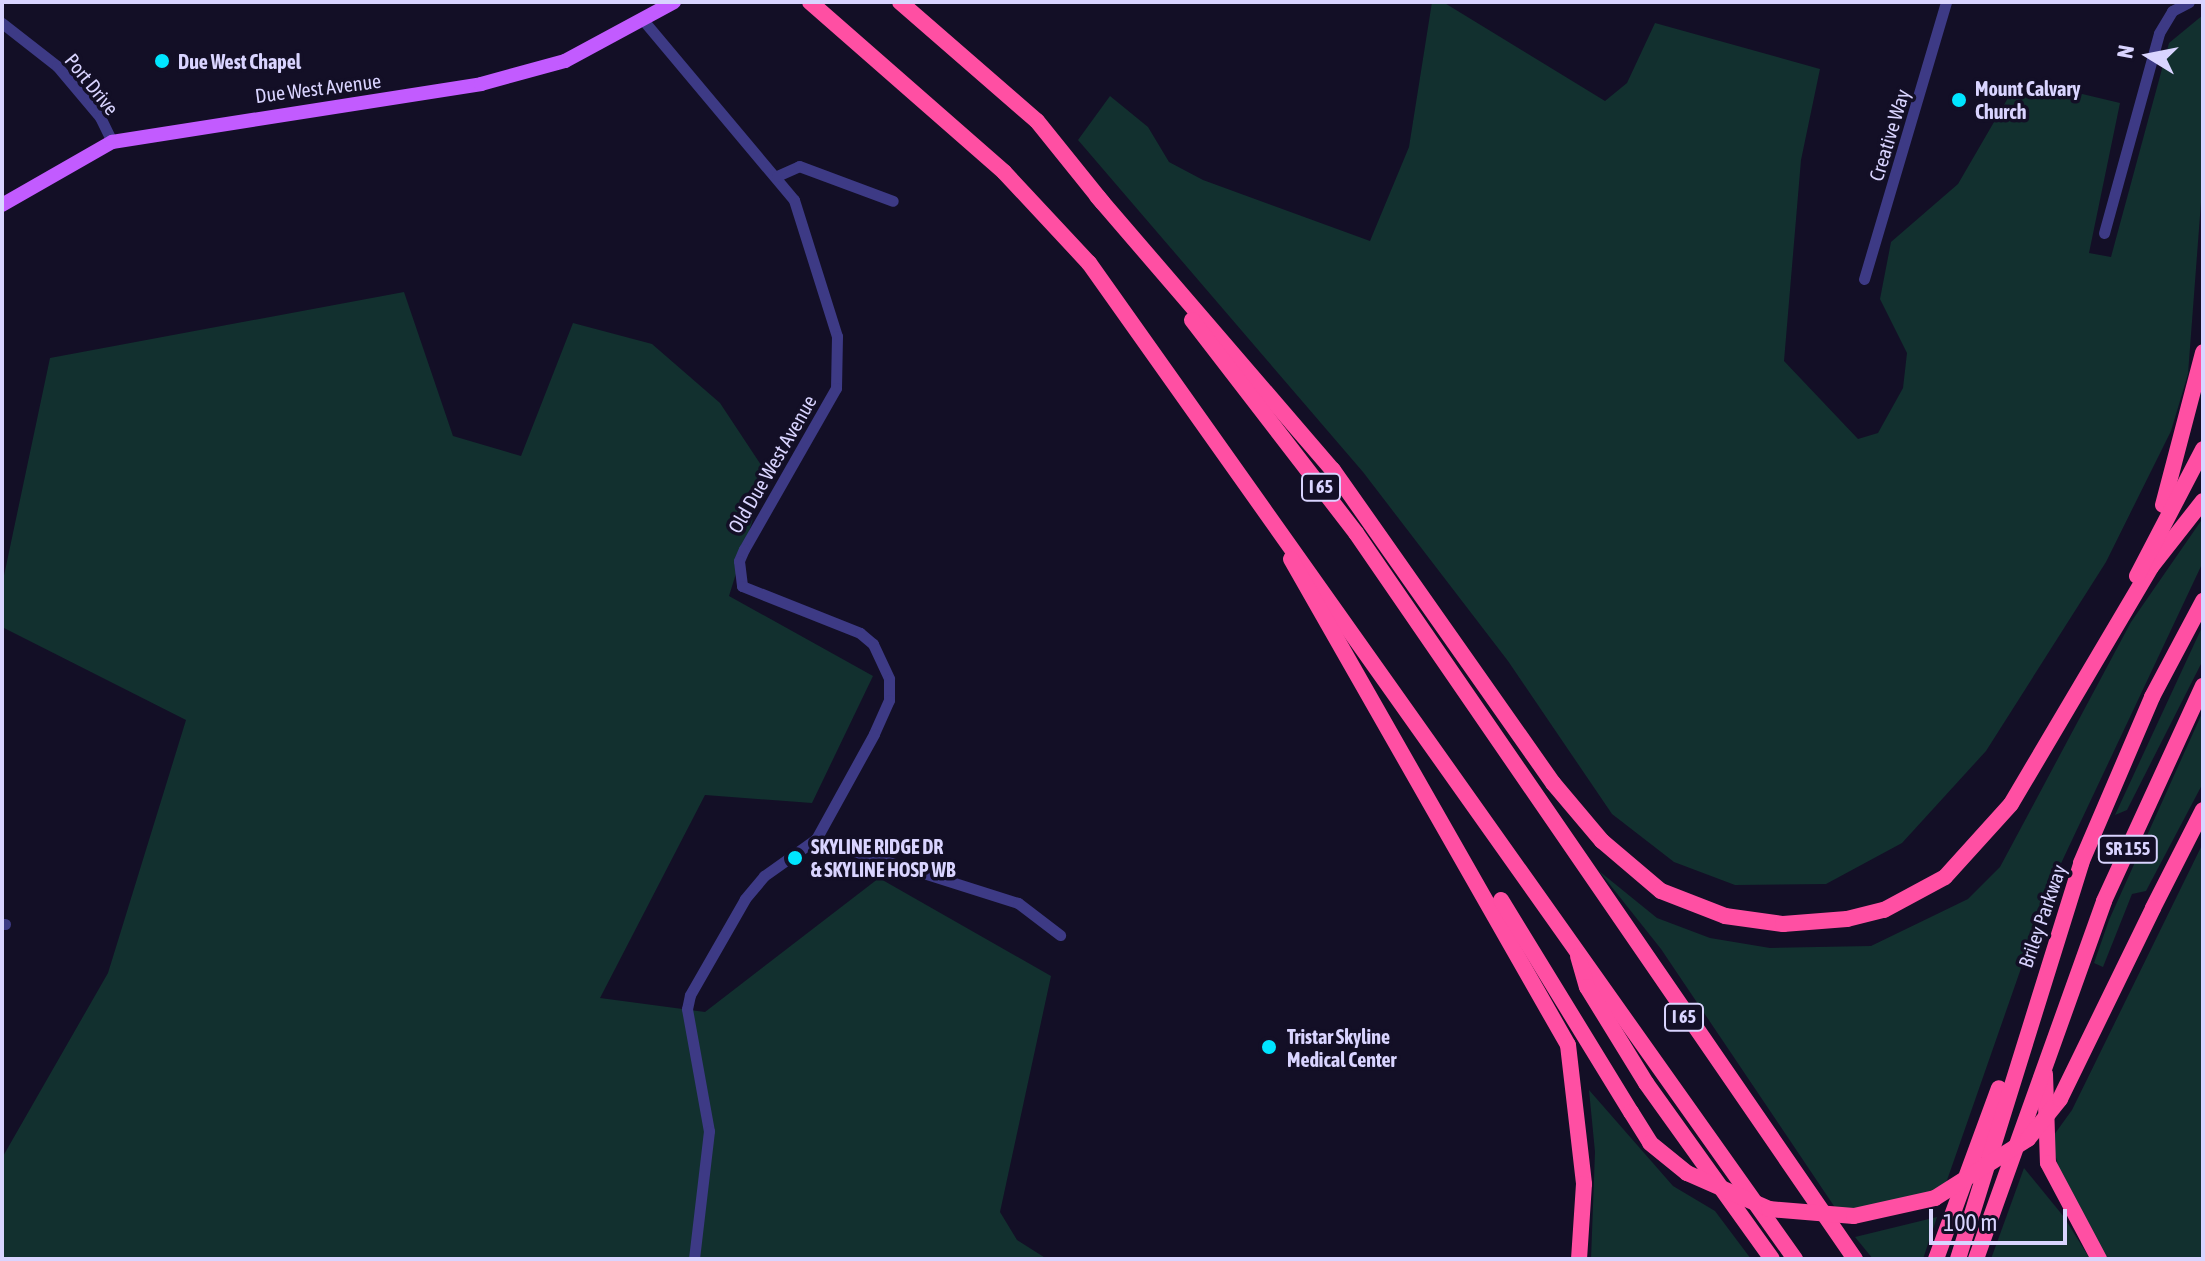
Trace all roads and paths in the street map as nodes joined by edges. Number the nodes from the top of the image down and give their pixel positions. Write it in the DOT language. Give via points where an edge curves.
graph roads {
  1 [pos="674,2"];
  2 [pos="810,2"];
  3 [pos="900,2"];
  4 [pos="1946,2"];
  5 [pos="2189,2"];
  6 [pos="643,20"];
  7 [pos="2,23"];
  8 [pos="112,142"];
  9 [pos="777,176"];
  10 [pos="1097,196"];
  11 [pos="893,201"];
  12 [pos="2,205"];
  13 [pos="2104,233"];
  14 [pos="1864,279"];
  15 [pos="2203,352"];
  16 [pos="2203,449"];
  17 [pos="1232,458"];
  18 [pos="2203,501"];
  19 [pos="2150,545"];
  20 [pos="2203,587"];
  21 [pos="2203,601"];
  22 [pos="2112,632"];
  23 [pos="2203,686"];
  24 [pos="2152,697"];
  25 [pos="1429,792"];
  26 [pos="2203,810"];
  27 [pos="816,839"];
  28 [pos="1060,935"];
  29 [pos="1574,943"];
  30 [pos="2035,998"];
  31 [pos="2060,1015"];
  32 [pos="694,1259"];
  33 [pos="1579,1259"];
  34 [pos="1772,1259"];
  35 [pos="1795,1259"];
  36 [pos="1857,1259"];
  37 [pos="1936,1259"];
  38 [pos="1958,1259"];
  39 [pos="1976,1259"];
  40 [pos="2099,1259"];
  1 -- 6 [label="main road, Due West Avenue"];
  2 -- 17 [label="highway, I 65" via="1004,172 1089,263"];
  3 -- 10 [label="highway, I 65" via="1037,121"];
  4 -- 14 [label="street, Creative Way"];
  5 -- 13 [label="street" via="2172,11 2159,33"];
  6 -- 8 [label="main road, Due West Avenue" via="565,61 481,84"];
  6 -- 9 [label="street, Old Due West Avenue"];
  7 -- 8 [label="street, Port Drive" via="57,66 100,117"];
  8 -- 12 [label="main road, Due West Avenue"];
  9 -- 11 [label="street" via="799,166"];
  9 -- 27 [label="street, Old Due West Avenue" via="800,215 837,336 840,371 744,549 738,575 754,593 837,619 860,633 873,644 889,679 889,700 874,734"];
  10 -- 22 [label="highway" via="1333,470 1563,794 1619,859 1688,904 1758,922 1820,923 1884,910 1945,877 2011,804"];
  10 -- 36 [label="highway, I 65" via="1356,533"];
  15 -- 19 [label="highway" via="2184,443"];
  16 -- 19 [label="highway"];
  17 -- 25 [label="highway"];
  17 -- 29 [label="highway, I 65"];
  18 -- 22 [label="highway"];
  19 -- 22 [label="highway"];
  20 -- 24 [label="highway"];
  21 -- 24 [label="highway, Briley Parkway / SR 155"];
  23 -- 31 [label="highway, SR 155" via="2104,901"];
  24 -- 30 [label="highway, Briley Parkway / SR 155" via="2081,863"];
  25 -- 26 [label="highway, bridge" via="1555,983 1650,1143 1687,1173 1769,1209 1854,1216 1935,1198 2028,1139 2060,1099"];
  25 -- 33 [label="highway" via="1568,1045 1584,1184"];
  27 -- 28 [label="street" via="1018,903"];
  27 -- 32 [label="street, Old Due West Avenue" via="764,876 745,899 690,995 709,1131"];
  29 -- 34 [label="highway" via="1587,987 1646,1083"];
  29 -- 35 [label="highway, I 65"];
  30 -- 37 [label="highway"];
  30 -- 38 [label="highway, Briley Parkway / SR 155"];
  31 -- 39 [label="highway, SR 155"];
  31 -- 40 [label="highway" via="2044,1079 2044,1146 2057,1186"];
}
